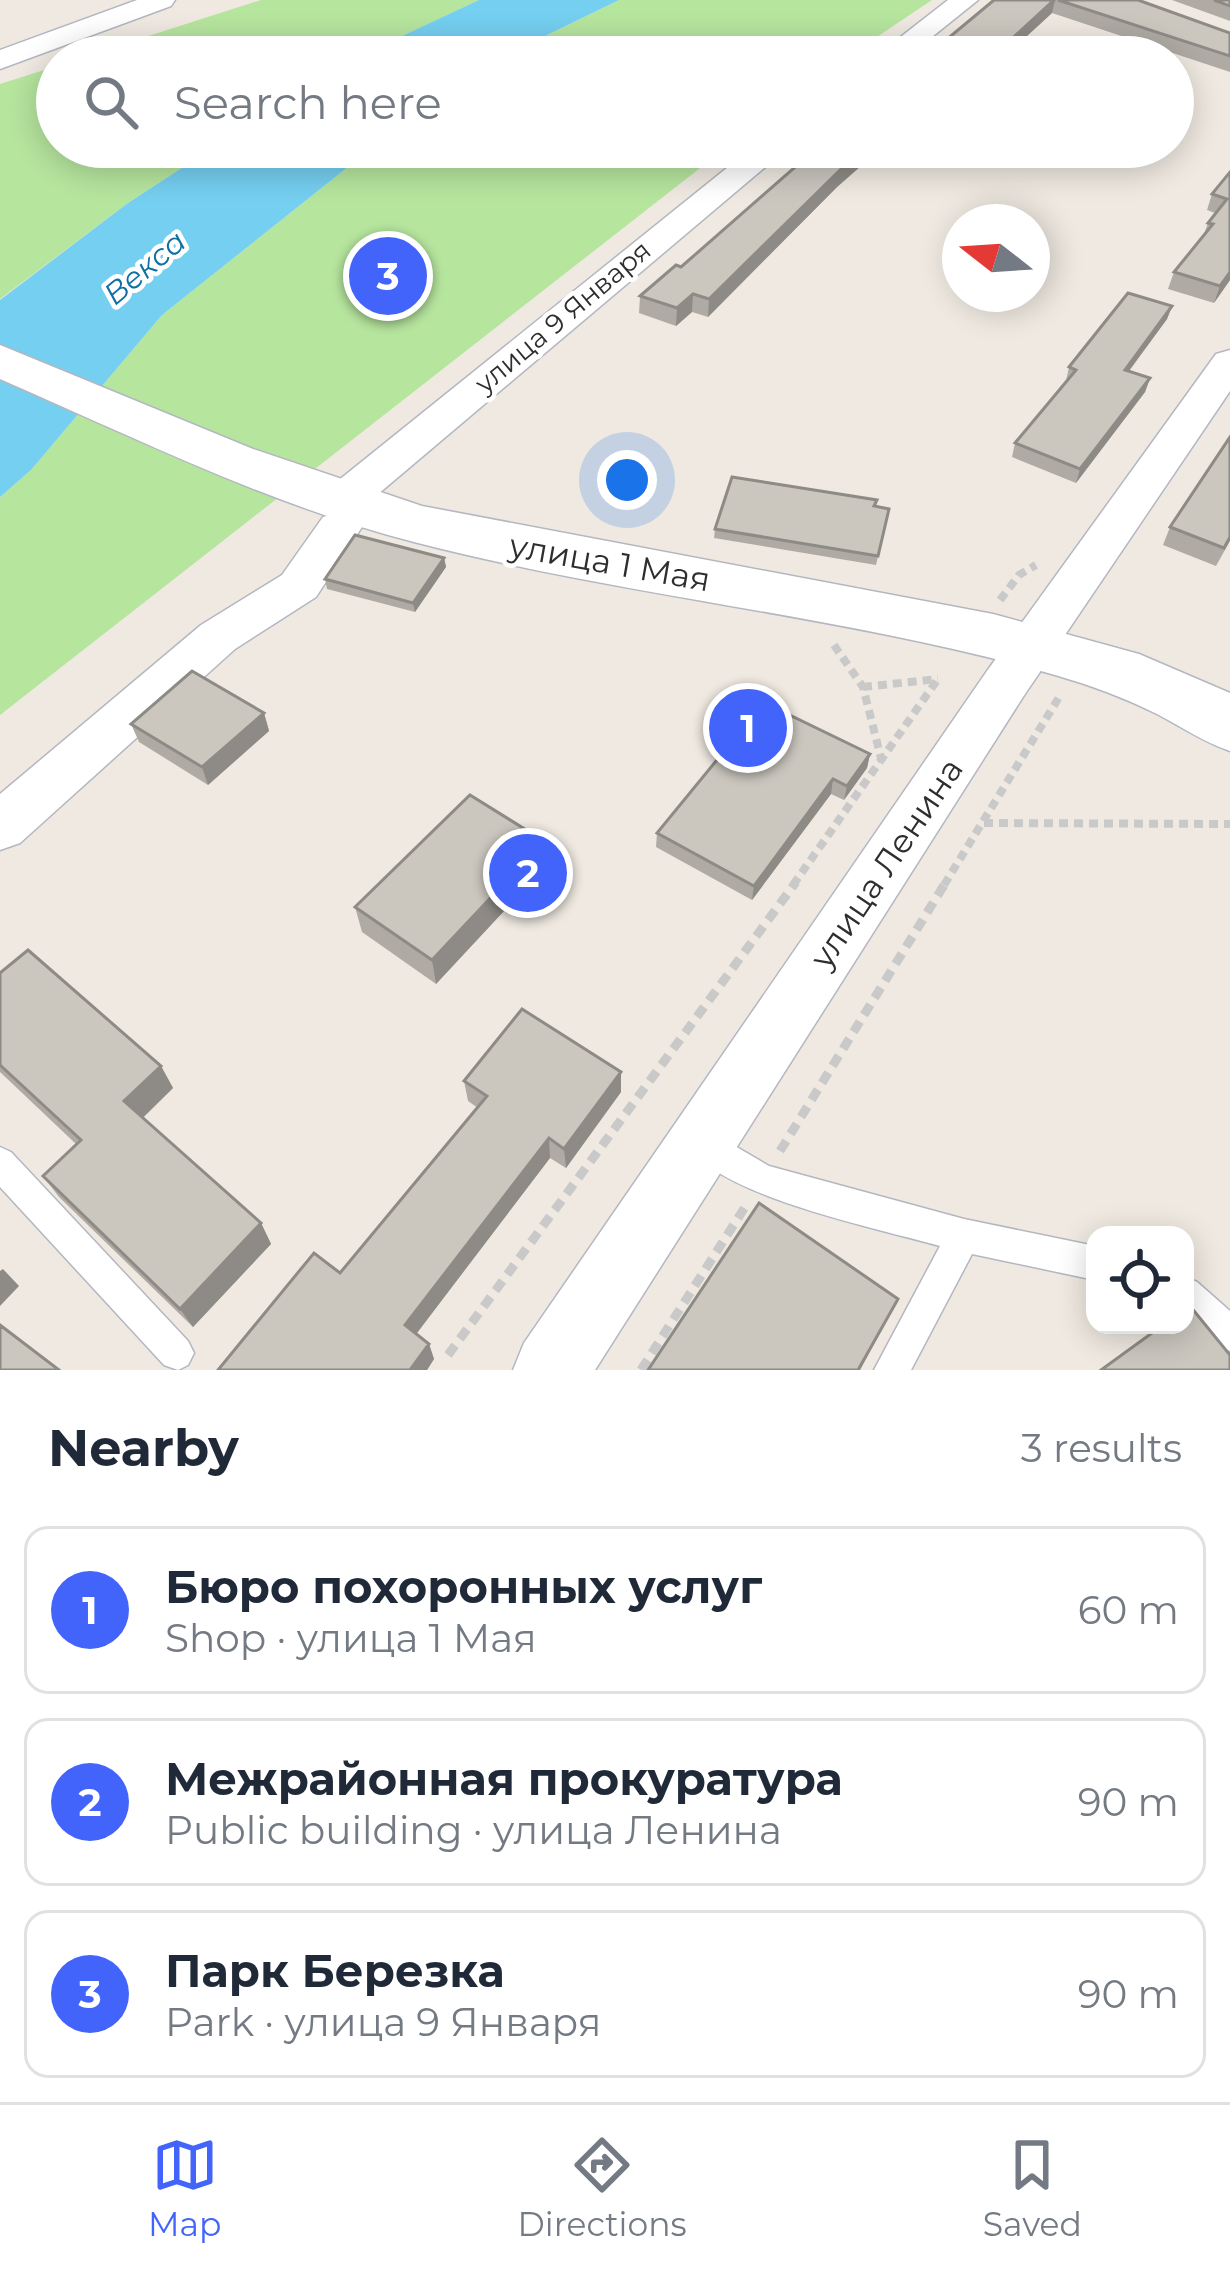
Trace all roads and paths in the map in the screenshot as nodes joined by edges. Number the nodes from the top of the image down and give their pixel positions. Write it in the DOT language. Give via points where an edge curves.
graph roads {
  1 [pos="162,0"];
  2 [pos="965,0"];
  3 [pos="65,36"];
  4 [pos="917,36"];
  5 [pos="36,47"];
  6 [pos="0,60"];
  7 [pos="748,168"];
  8 [pos="0,360"];
  9 [pos="1230,362"];
  10 [pos="1037,564"];
  11 [pos="980,602"];
  12 [pos="1033,646"];
  13 [pos="1082,698"];
  14 [pos="1230,725"];
  15 [pos="882,764"];
  16 [pos="982,823"];
  17 [pos="1230,824"];
  18 [pos="0,826"];
  19 [pos="702,1142"];
  20 [pos="0,1163"];
  21 [pos="762,1180"];
  22 [pos="964,1236"];
  23 [pos="1086,1261"];
  24 [pos="1194,1302"];
  25 [pos="1230,1334"];
  26 [pos="176,1353"];
  27 [pos="448,1355"];
  28 [pos="551,1370"];
  29 [pos="641,1370"];
  30 [pos="892,1370"];
  1 -- 3 [label="street"];
  2 -- 4 [label="street"];
  5 -- 6 [label="street"];
  7 -- 18 [label="street, улица 9 Января" via="347,508 299,586 218,637"];
  8 -- 12 [label="main road, улица 1 Мая" via="354,508"];
  9 -- 12 [label="street, улица Ленина"];
  10 -- 11 [label="path" via="999,601"];
  12 -- 14 [label="main road, улица 1 Мая" via="1114,668"];
  12 -- 19 [label="street, улица Ленина"];
  13 -- 16 [label="path" via="1062,693"];
  15 -- 15 [label="path" via="862,687 938,679 904,730"];
  15 -- 27 [label="path"];
  16 -- 17 [label="path"];
  16 -- 21 [label="path"];
  19 -- 21 [label="lane"];
  19 -- 28 [label="street, улица Ленина"];
  20 -- 26 [label="lane"];
  21 -- 22 [label="lane"];
  21 -- 29 [label="path"];
  22 -- 23 [label="lane"];
  22 -- 30 [label="lane"];
  24 -- 25 [label="lane"];
}
